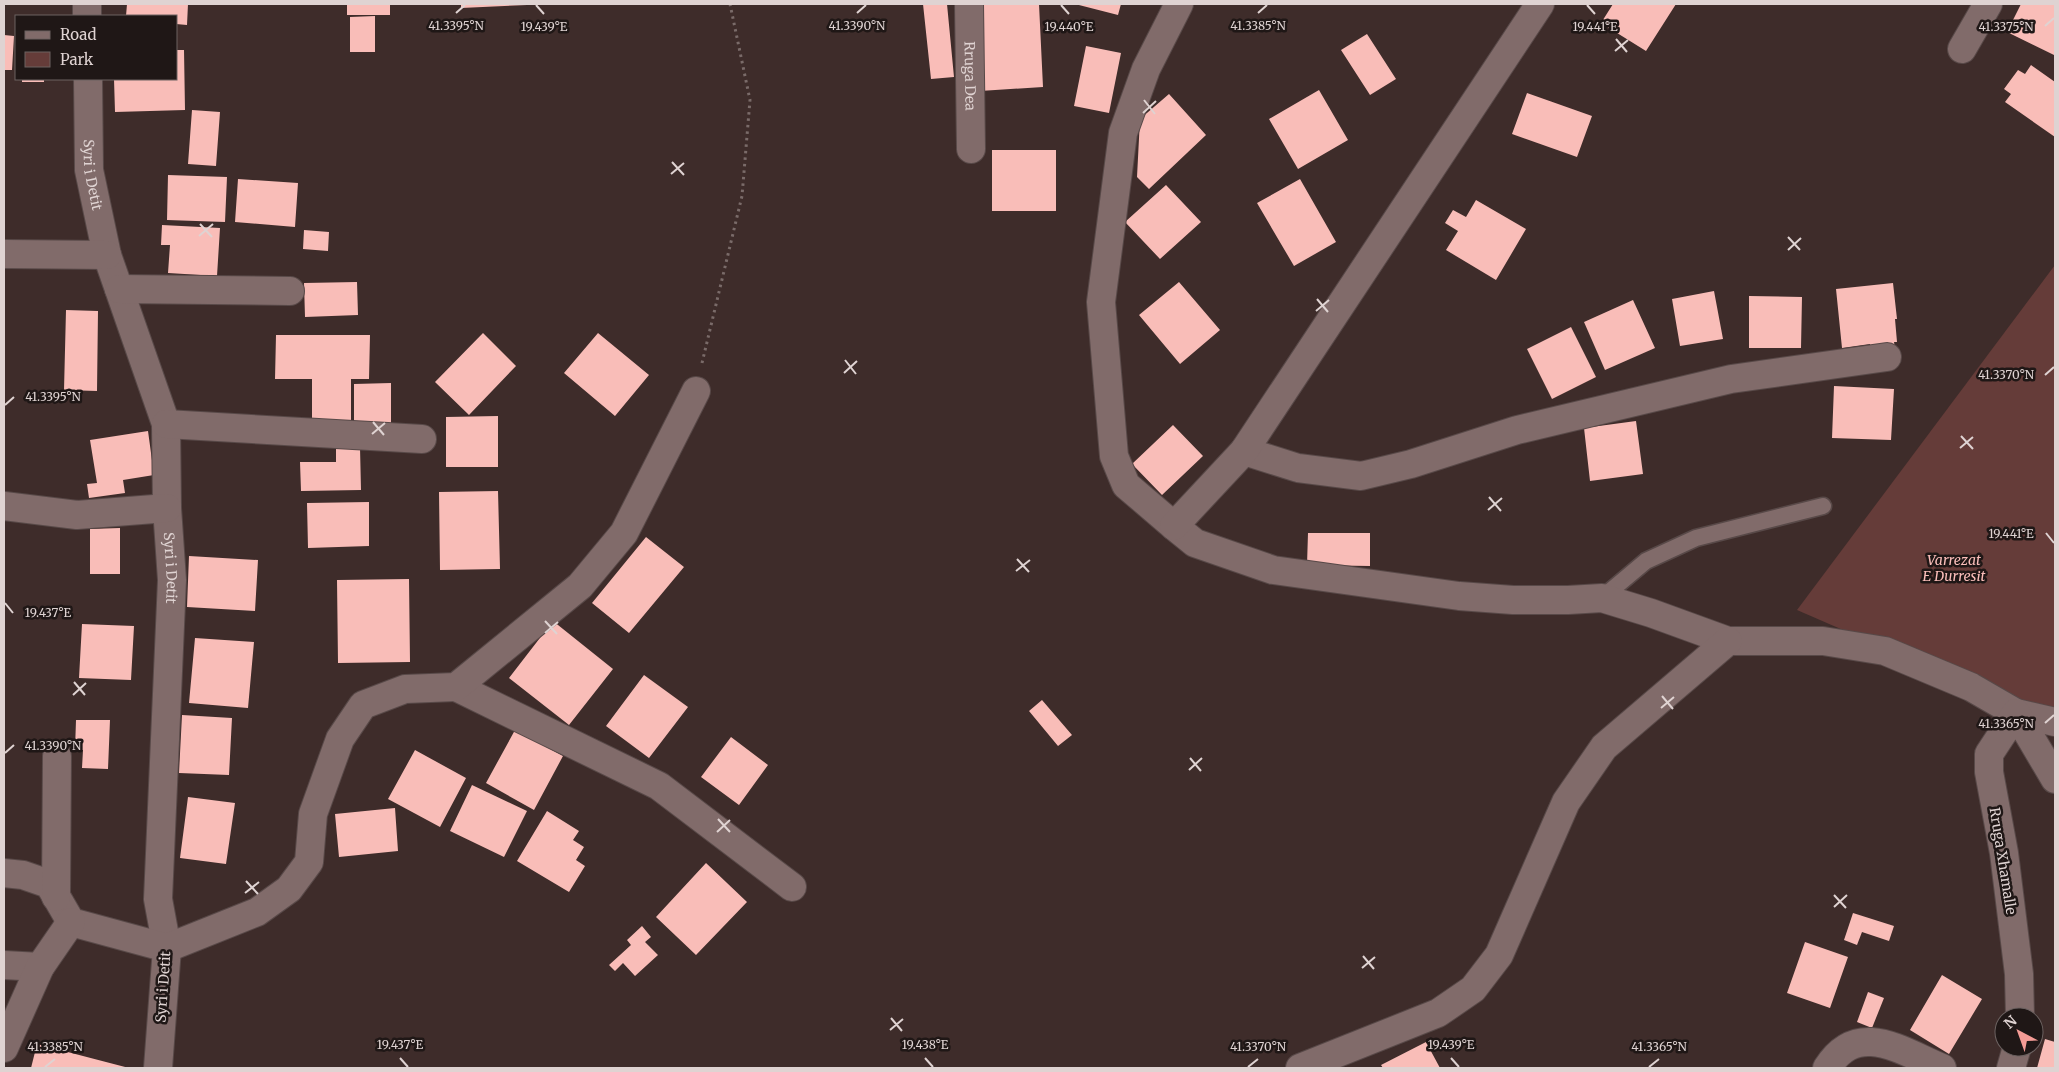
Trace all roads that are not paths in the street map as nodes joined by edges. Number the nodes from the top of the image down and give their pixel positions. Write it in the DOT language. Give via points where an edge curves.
graph roads {
  1 [pos="969,4"];
  2 [pos="1179,4"];
  3 [pos="1540,4"];
  4 [pos="1988,4"];
  5 [pos="1962,49"];
  6 [pos="88,80"];
  7 [pos="971,149"];
  8 [pos="4,254"];
  9 [pos="107,255"];
  10 [pos="119,290"];
  11 [pos="290,291"];
  12 [pos="1886,357"];
  13 [pos="696,391"];
  14 [pos="166,424"];
  15 [pos="422,440"];
  16 [pos="1244,451"];
  17 [pos="4,506"];
  18 [pos="1823,506"];
  19 [pos="167,508"];
  20 [pos="1174,526"];
  21 [pos="1602,598"];
  22 [pos="1728,641"];
  23 [pos="456,687"];
  24 [pos="2016,713"];
  25 [pos="2055,722"];
  26 [pos="57,756"];
  27 [pos="2055,779"];
  28 [pos="4,874"];
  29 [pos="792,887"];
  30 [pos="56,897"];
  31 [pos="70,922"];
  32 [pos="167,948"];
  33 [pos="4,965"];
  34 [pos="40,967"];
  35 [pos="2020,1007"];
  36 [pos="4,1048"];
  37 [pos="158,1068"];
  38 [pos="1300,1068"];
  39 [pos="1827,1068"];
  40 [pos="1942,1068"];
  1 -- 7 [label="street, Rruga Dea"];
  2 -- 20 [label="street" via="1146,69 1123,133 1101,302 1114,456 1126,485"];
  3 -- 16 [label="street"];
  4 -- 5 [label="street"];
  6 -- 9 [label="street, Syri i Detit" via="90,170"];
  8 -- 9 [label="street"];
  9 -- 10 [label="street, Syri i Detit"];
  10 -- 11 [label="street"];
  10 -- 14 [label="street, Syri i Detit"];
  12 -- 16 [label="street" via="1731,379 1517,430 1411,464 1361,476 1298,468"];
  13 -- 23 [label="street" via="624,533 580,586"];
  14 -- 15 [label="street"];
  14 -- 19 [label="street, Syri i Detit"];
  16 -- 20 [label="street"];
  17 -- 19 [label="street" via="77,514"];
  18 -- 21 [label="lane" via="1696,538 1646,561"];
  19 -- 32 [label="street, Syri i Detit" via="172,580 158,899"];
  20 -- 21 [label="street" via="1195,543 1273,570 1459,596 1513,600"];
  21 -- 22 [label="street"];
  22 -- 24 [label="street" via="1823,641 1884,651 1971,687"];
  22 -- 38 [label="street" via="1604,747 1566,802 1499,955 1473,989 1438,1013"];
  23 -- 29 [label="street" via="659,786"];
  23 -- 32 [label="street" via="405,689 363,706 340,739 313,814 309,862 289,889 256,912"];
  24 -- 25 [label="street"];
  24 -- 27 [label="street"];
  24 -- 35 [label="street, Rruga Xhamalle" via="1989,754 1989,772 2004,853 2019,974"];
  26 -- 30 [label="street"];
  28 -- 30 [label="street" via="23,875 49,884"];
  30 -- 31 [label="street"];
  31 -- 32 [label="street"];
  31 -- 34 [label="street"];
  32 -- 37 [label="street, Syri i Detit"];
  33 -- 34 [label="street"];
  34 -- 36 [label="street"];
  39 -- 40 [label="street" via="1834,1057 1855,1043 1876,1041"];
}
